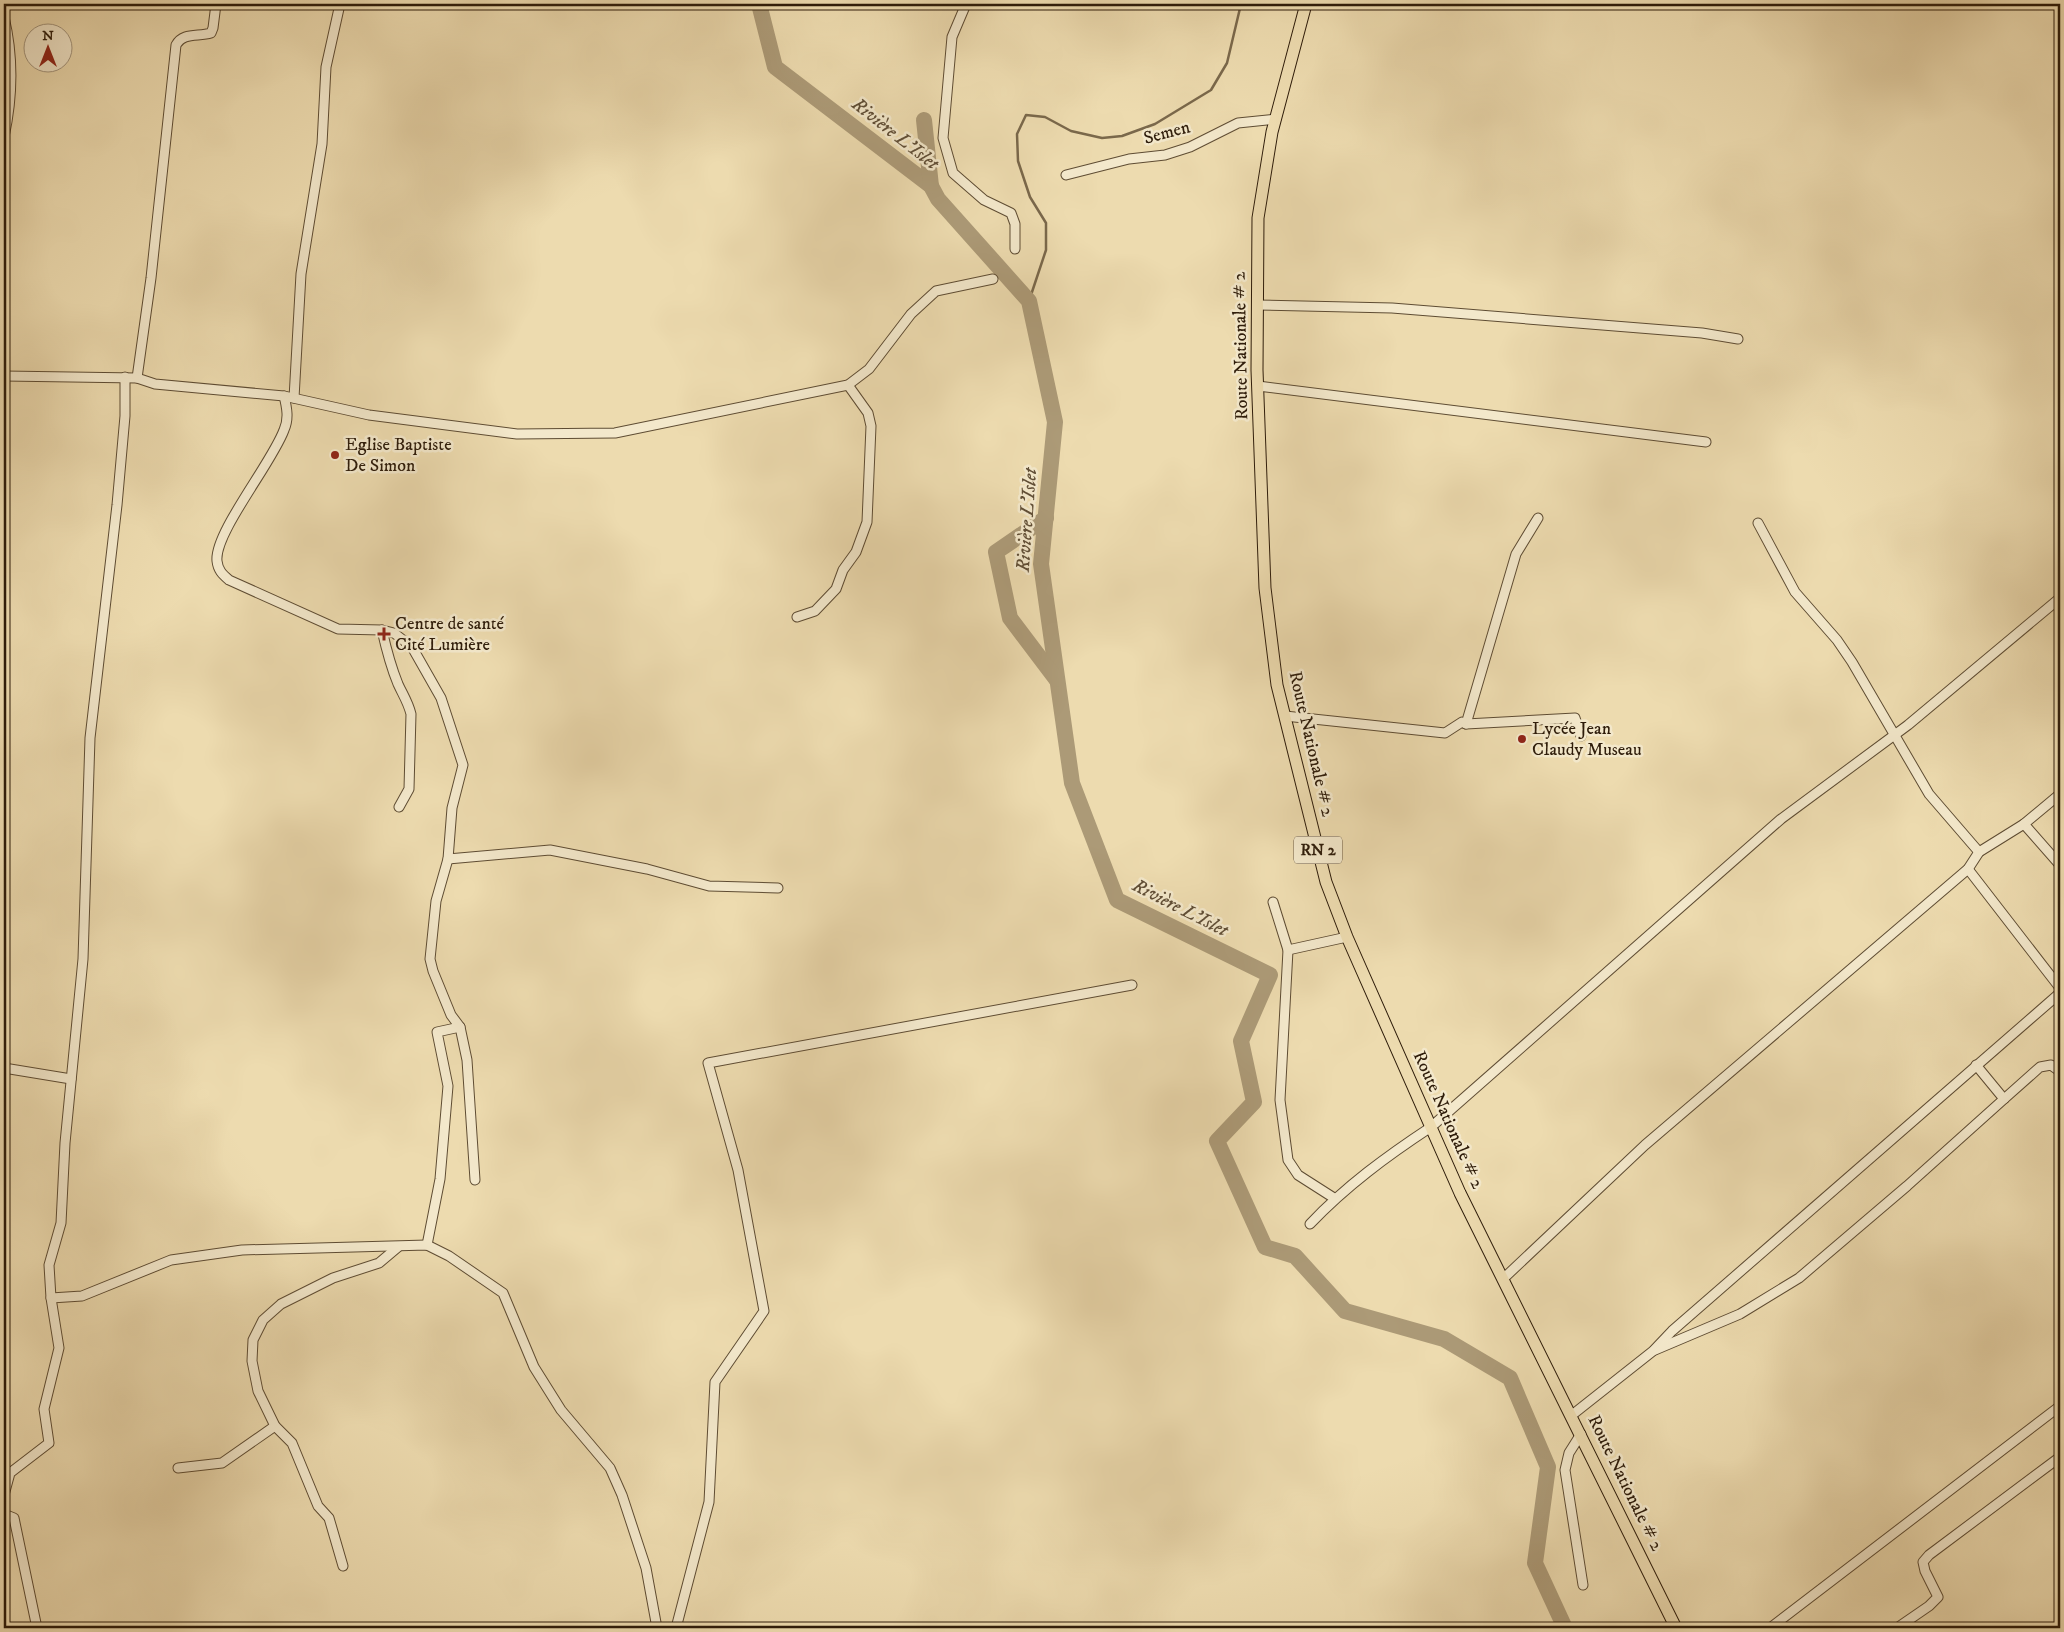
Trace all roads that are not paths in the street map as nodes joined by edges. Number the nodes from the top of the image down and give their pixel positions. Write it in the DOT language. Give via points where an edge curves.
graph roads {
  1 [pos="216,4"];
  2 [pos="340,4"];
  3 [pos="966,4"];
  4 [pos="1306,4"];
  5 [pos="4,17"];
  6 [pos="1276,119"];
  7 [pos="4,137"];
  8 [pos="1066,175"];
  9 [pos="1015,249"];
  10 [pos="993,279"];
  11 [pos="1257,305"];
  12 [pos="1738,339"];
  13 [pos="4,376"];
  14 [pos="125,377"];
  15 [pos="137,378"];
  16 [pos="848,385"];
  17 [pos="1258,386"];
  18 [pos="284,396"];
  19 [pos="294,398"];
  20 [pos="1706,442"];
  21 [pos="1538,518"];
  22 [pos="1758,523"];
  23 [pos="2060,598"];
  24 [pos="797,617"];
  25 [pos="382,630"];
  26 [pos="1284,716"];
  27 [pos="1466,724"];
  28 [pos="1895,735"];
  29 [pos="1581,736"];
  30 [pos="2060,794"];
  31 [pos="399,807"];
  32 [pos="2024,824"];
  33 [pos="1979,852"];
  34 [pos="448,859"];
  35 [pos="2060,865"];
  36 [pos="1968,869"];
  37 [pos="778,888"];
  38 [pos="1273,902"];
  39 [pos="1347,937"];
  40 [pos="1288,950"];
  41 [pos="1132,985"];
  42 [pos="2060,988"];
  43 [pos="2060,993"];
  44 [pos="460,1027"];
  45 [pos="1976,1065"];
  46 [pos="4,1068"];
  47 [pos="2058,1070"];
  48 [pos="71,1079"];
  49 [pos="2004,1099"];
  50 [pos="1431,1127"];
  51 [pos="475,1180"];
  52 [pos="1334,1198"];
  53 [pos="1310,1224"];
  54 [pos="428,1245"];
  55 [pos="398,1247"];
  56 [pos="1504,1278"];
  57 [pos="51,1298"];
  58 [pos="1653,1351"];
  59 [pos="2060,1406"];
  60 [pos="1572,1416"];
  61 [pos="275,1426"];
  62 [pos="1581,1434"];
  63 [pos="2060,1456"];
  64 [pos="178,1468"];
  65 [pos="4,1495"];
  66 [pos="4,1514"];
  67 [pos="343,1566"];
  68 [pos="1583,1585"];
  69 [pos="37,1628"];
  70 [pos="657,1628"];
  71 [pos="676,1628"];
  72 [pos="1676,1628"];
  73 [pos="1770,1628"];
  74 [pos="1897,1628"];
  1 -- 15 [label="street" via="210,33 185,36 176,44"];
  2 -- 19 [label="street" via="326,67 322,144 301,274"];
  3 -- 9 [label="street" via="952,37 943,138 953,173 984,200 1011,213 1015,224"];
  4 -- 6 [label="main road, Route Nationale # 2 / RN 2"];
  5 -- 7 [label="street" via="13,77"];
  6 -- 8 [label="street, Semen" via="1238,123 1190,147 1165,155 1129,159"];
  6 -- 11 [label="main road, Route Nationale # 2 / RN 2" via="1258,218"];
  10 -- 16 [label="street" via="936,291 911,314 869,369"];
  11 -- 12 [label="street" via="1392,308 1702,333"];
  11 -- 17 [label="main road, Route Nationale # 2 / RN 2"];
  13 -- 14 [label="street"];
  14 -- 15 [label="street"];
  14 -- 48 [label="street" via="117,505 90,738 83,958"];
  15 -- 18 [label="street" via="155,384"];
  16 -- 19 [label="street" via="615,433 517,434 369,415"];
  16 -- 24 [label="street" via="868,413 871,426 866,522 856,552 843,570 836,589 815,611"];
  17 -- 20 [label="street"];
  17 -- 26 [label="main road, Route Nationale # 2 / RN 2" via="1265,588"];
  18 -- 19 [label="street"];
  18 -- 25 [label="street" via="288,412 285,430 221,537 217,560 220,572 229,580 338,629"];
  21 -- 27 [label="street" via="1516,554"];
  22 -- 28 [label="street" via="1795,592 1837,640"];
  23 -- 28 [label="street"];
  25 -- 31 [label="street" via="389,660 411,714 409,789"];
  25 -- 34 [label="street" via="394,633 412,647 442,698 463,765 452,808"];
  26 -- 27 [label="street" via="1445,733 1462,722"];
  26 -- 39 [label="main road, Route Nationale # 2 / RN 2" via="1326,882"];
  27 -- 29 [label="street" via="1575,718"];
  28 -- 33 [label="street" via="1929,794"];
  28 -- 50 [label="street" via="1781,819"];
  30 -- 32 [label="street"];
  32 -- 33 [label="street"];
  32 -- 35 [label="street"];
  33 -- 36 [label="street"];
  34 -- 37 [label="street" via="550,850 646,869 709,886"];
  34 -- 44 [label="street" via="436,901 430,959 451,1015"];
  36 -- 42 [label="street"];
  36 -- 56 [label="street" via="1645,1145"];
  38 -- 40 [label="street"];
  39 -- 40 [label="street"];
  39 -- 50 [label="main road, Route Nationale # 2 / RN 2"];
  40 -- 52 [label="street" via="1280,1100 1288,1160 1298,1175"];
  41 -- 71 [label="street" via="708,1063 738,1170 764,1311 715,1382 709,1502"];
  43 -- 45 [label="street"];
  44 -- 51 [label="street" via="471,1097"];
  44 -- 54 [label="street" via="437,1032 448,1086 440,1179"];
  45 -- 49 [label="street"];
  45 -- 58 [label="street"];
  46 -- 48 [label="street"];
  47 -- 49 [label="street" via="2050,1065 2040,1067"];
  48 -- 57 [label="street" via="61,1223 49,1265"];
  49 -- 58 [label="street" via="1799,1278 1740,1314"];
  50 -- 52 [label="street" via="1384,1158"];
  50 -- 56 [label="main road, Route Nationale # 2 / RN 2" via="1460,1193"];
  52 -- 53 [label="street"];
  54 -- 55 [label="street"];
  54 -- 70 [label="street" via="504,1293 534,1367 561,1410 610,1468 646,1568"];
  55 -- 57 [label="street" via="242,1250 171,1260 82,1296"];
  55 -- 61 [label="street" via="379,1263 333,1278 281,1304 263,1320 253,1340 252,1360 258,1391"];
  56 -- 60 [label="main road, Route Nationale # 2 / RN 2"];
  57 -- 65 [label="street" via="59,1348 44,1409 49,1443 10,1473"];
  58 -- 60 [label="street"];
  59 -- 73 [label="street"];
  60 -- 62 [label="main road, Route Nationale # 2 / RN 2"];
  61 -- 64 [label="street" via="222,1463"];
  61 -- 67 [label="street" via="292,1443 318,1506 329,1518"];
  62 -- 68 [label="street" via="1569,1453 1565,1470"];
  62 -- 72 [label="main road, Route Nationale # 2 / RN 2"];
  63 -- 74 [label="street" via="1929,1555 1923,1562 1938,1597"];
  66 -- 69 [label="street" via="14,1518"];
}
